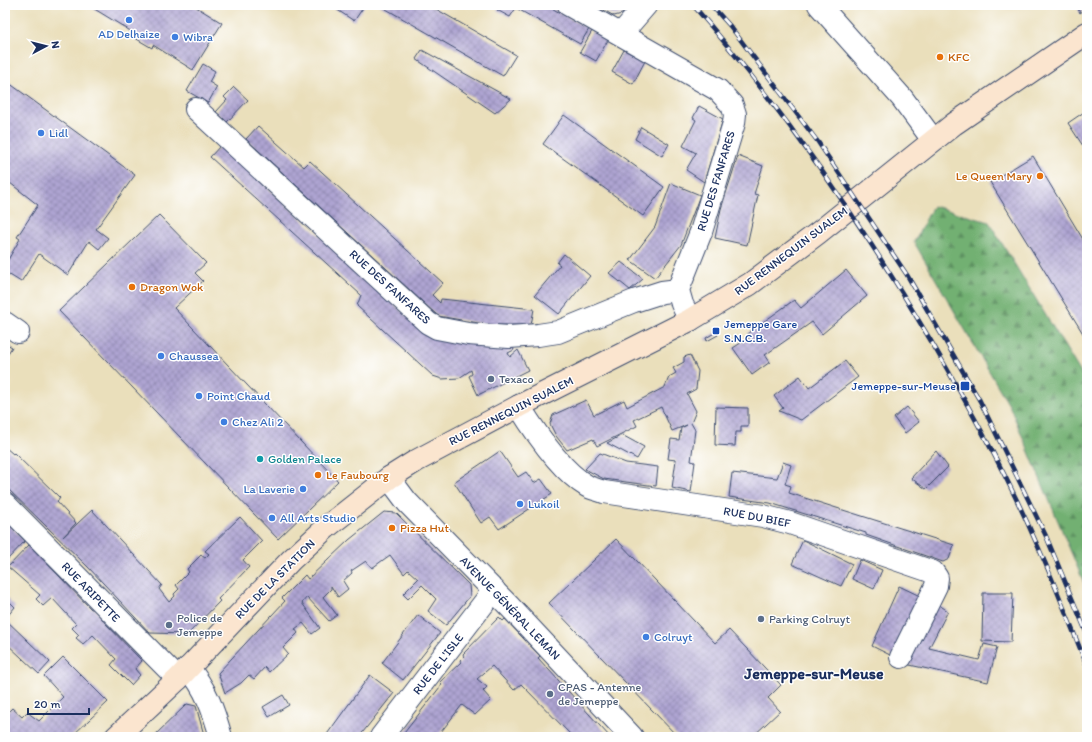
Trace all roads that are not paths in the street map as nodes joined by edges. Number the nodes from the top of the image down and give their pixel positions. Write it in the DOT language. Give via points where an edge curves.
graph roads {
  1 [pos="569,5"];
  2 [pos="646,5"];
  3 [pos="819,5"];
  4 [pos="1087,33"];
  5 [pos="621,34"];
  6 [pos="196,108"];
  7 [pos="933,140"];
  8 [pos="678,290"];
  9 [pos="690,320"];
  10 [pos="519,406"];
  11 [pos="389,478"];
  12 [pos="5,504"];
  13 [pos="494,590"];
  14 [pos="901,656"];
  15 [pos="183,674"];
  16 [pos="116,737"];
  17 [pos="221,737"];
  18 [pos="381,737"];
  19 [pos="632,737"];
  1 -- 5 [label="street, RUE DES FANFARES"];
  2 -- 5 [label="street"];
  3 -- 7 [label="street" via="902,98"];
  4 -- 7 [label="street, RUE RENNEQUIN SUALEM"];
  5 -- 8 [label="street, RUE DES FANFARES" via="718,90 735,114 719,176"];
  6 -- 8 [label="street, RUE DES FANFARES" via="428,323 437,328 468,334 509,337 551,333 576,326 634,301"];
  7 -- 9 [label="street, RUE RENNEQUIN SUALEM" via="762,275"];
  8 -- 9 [label="street"];
  9 -- 10 [label="street, RUE RENNEQUIN SUALEM"];
  10 -- 11 [label="street, RUE RENNEQUIN SUALEM"];
  10 -- 14 [label="street, RUE DU BIEF" via="542,442 587,486 604,492 763,516 933,572 937,578 936,586"];
  11 -- 13 [label="street, AVENUE GÉNÉRAL LEMAN" via="407,502"];
  11 -- 15 [label="street, RUE DE LA STATION" via="328,526 291,560"];
  12 -- 15 [label="street, RUE ARIPETTE"];
  13 -- 18 [label="street, RUE DE L'ISLE"];
  13 -- 19 [label="street, AVENUE GÉNÉRAL LEMAN"];
  15 -- 16 [label="street, RUE DE LA STATION"];
  15 -- 17 [label="street, RUE ARIPETTE" via="199,680"];
}
